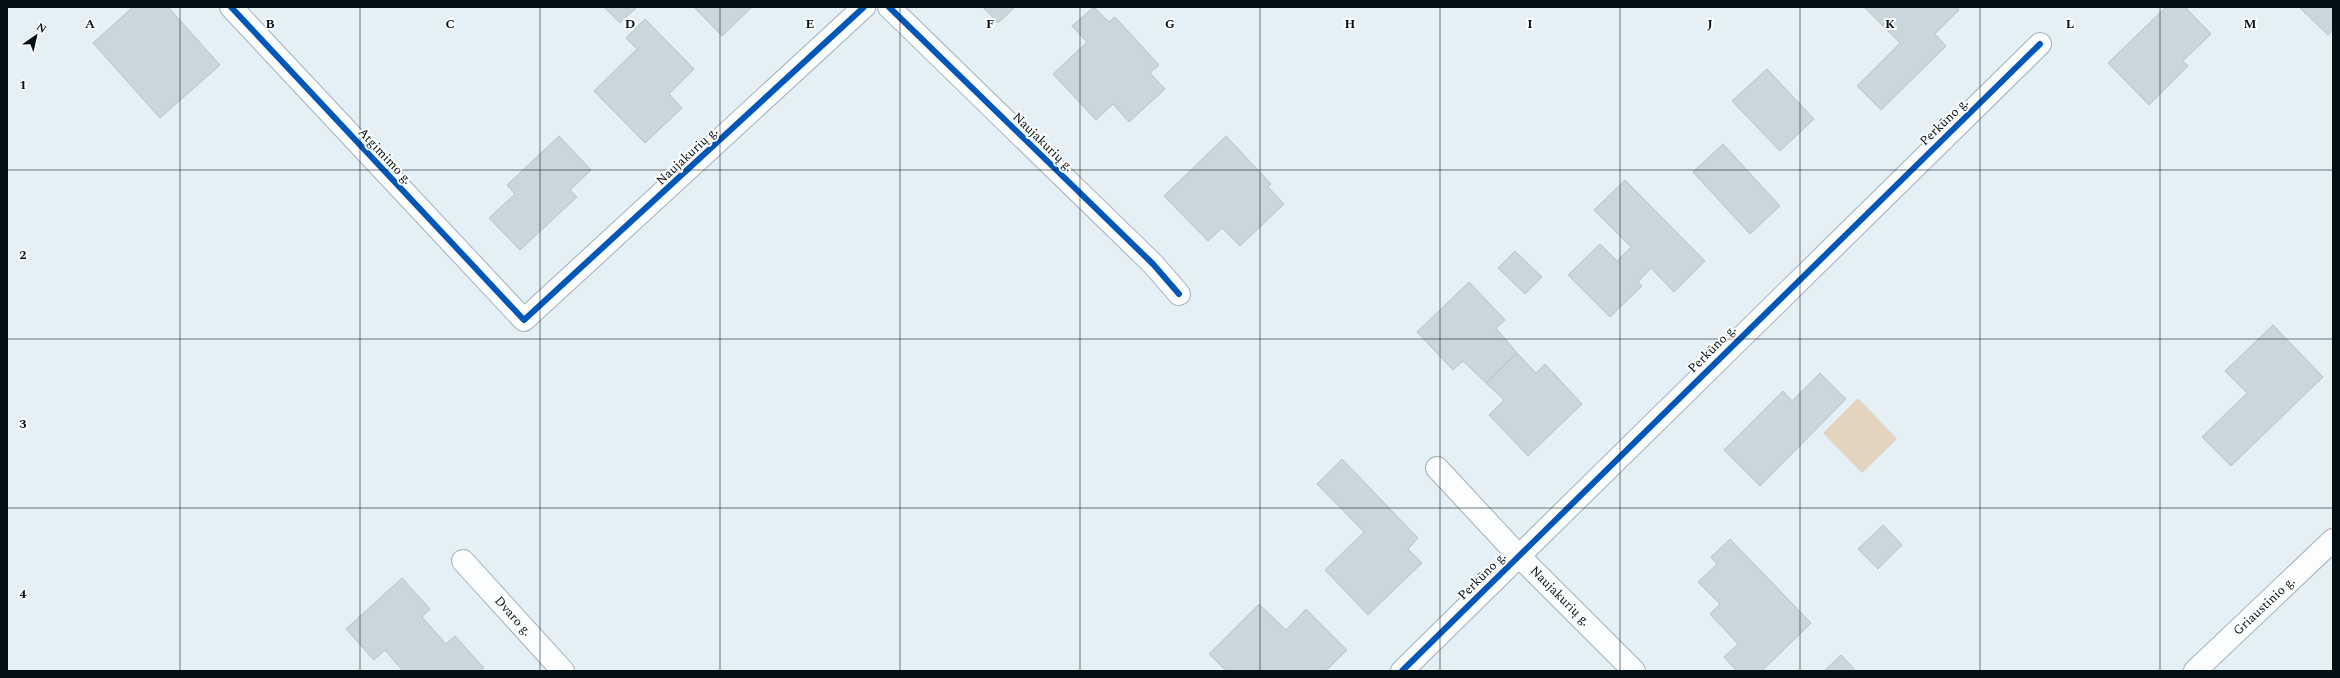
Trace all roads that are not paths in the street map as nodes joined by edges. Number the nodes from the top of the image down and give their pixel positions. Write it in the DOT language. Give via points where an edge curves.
graph roads {
  1 [pos="231,7"];
  2 [pos="864,7"];
  3 [pos="889,7"];
  4 [pos="2040,44"];
  5 [pos="1180,294"];
  6 [pos="524,320"];
  7 [pos="1437,468"];
  8 [pos="2333,540"];
  9 [pos="1518,555"];
  10 [pos="463,561"];
  11 [pos="563,671"];
  12 [pos="1402,671"];
  13 [pos="1634,671"];
  14 [pos="2195,671"];
  1 -- 6 [label="street, Atgimimo g."];
  2 -- 6 [label="street, Naujakurių g."];
  3 -- 5 [label="street, Naujakurių g." via="1153,264"];
  4 -- 9 [label="street, Perkūno g."];
  7 -- 9 [label="street, Naujakurių g."];
  8 -- 14 [label="street, Griaustinio g."];
  9 -- 12 [label="street, Perkūno g."];
  9 -- 13 [label="street, Naujakurių g."];
  10 -- 11 [label="street, Dvaro g."];
}
